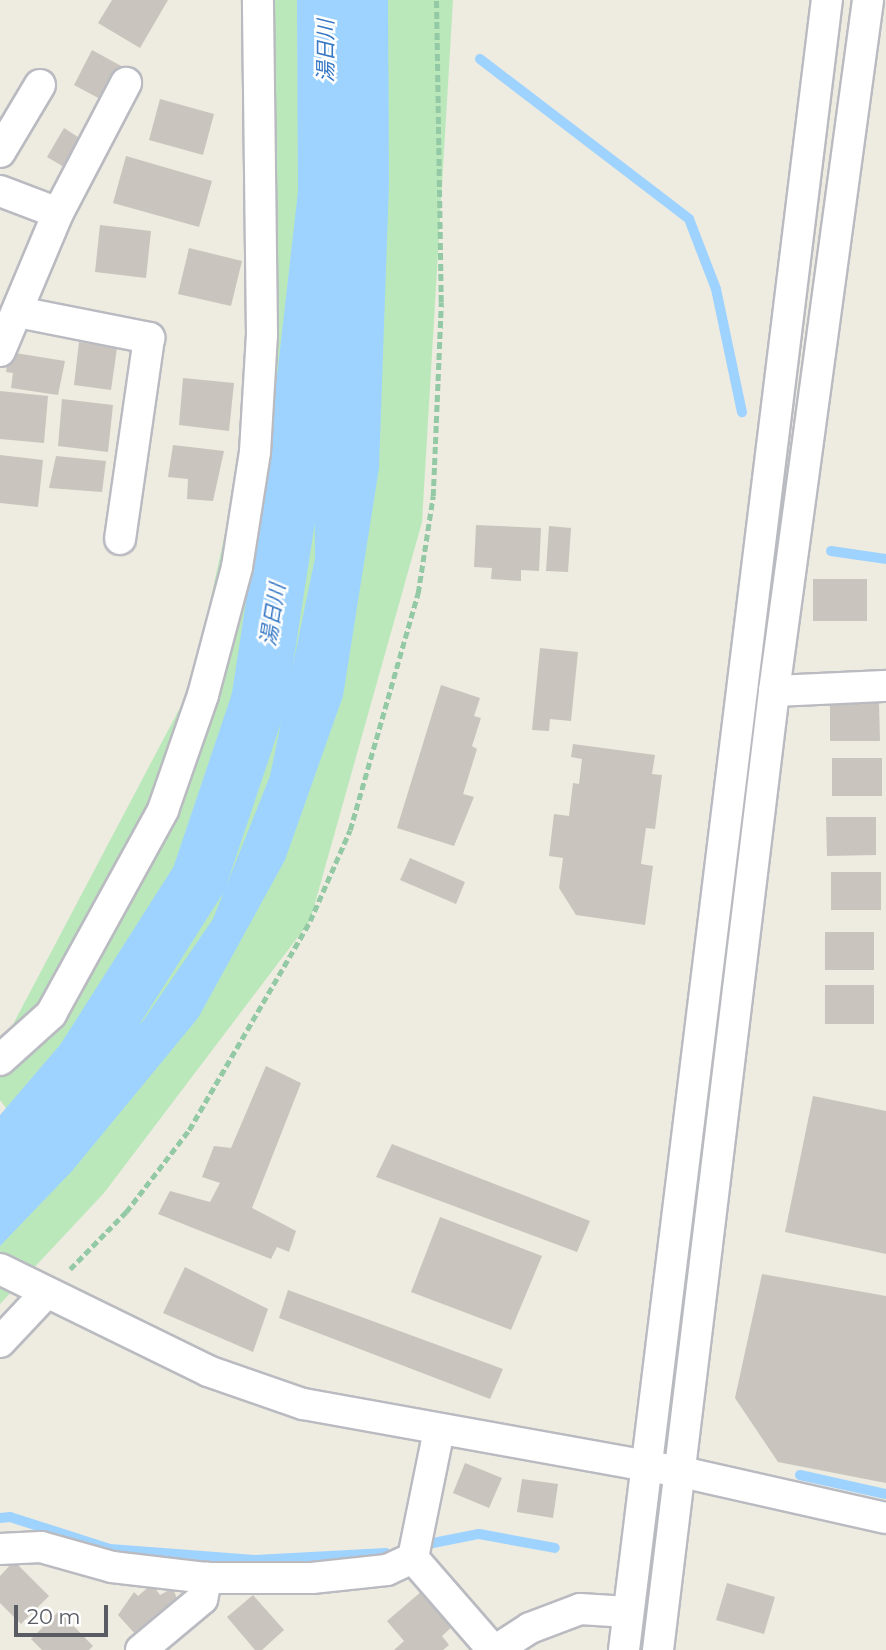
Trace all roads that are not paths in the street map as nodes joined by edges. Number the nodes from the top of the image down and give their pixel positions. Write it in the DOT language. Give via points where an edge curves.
graph roads {
  1 [pos="258,0"];
  2 [pos="827,0"];
  3 [pos="873,8"];
  4 [pos="125,83"];
  5 [pos="40,85"];
  6 [pos="0,152"];
  7 [pos="0,191"];
  8 [pos="58,214"];
  9 [pos="18,312"];
  10 [pos="0,351"];
  11 [pos="120,539"];
  12 [pos="886,686"];
  13 [pos="774,691"];
  14 [pos="0,1060"];
  15 [pos="0,1269"];
  16 [pos="41,1292"];
  17 [pos="0,1342"];
  18 [pos="439,1430"];
  19 [pos="646,1466"];
  20 [pos="677,1471"];
  21 [pos="886,1518"];
  22 [pos="0,1549"];
  23 [pos="412,1558"];
  24 [pos="207,1578"];
  25 [pos="628,1612"];
  26 [pos="141,1650"];
  27 [pos="495,1650"];
  28 [pos="624,1650"];
  29 [pos="657,1650"];
  1 -- 14 [label="street" via="262,335 255,452 237,567 203,695 163,810 51,1014"];
  2 -- 19 [label="street"];
  3 -- 13 [label="street"];
  4 -- 8 [label="street"];
  5 -- 6 [label="street"];
  7 -- 8 [label="street"];
  8 -- 9 [label="street"];
  9 -- 10 [label="street"];
  9 -- 11 [label="street" via="149,338"];
  12 -- 13 [label="street"];
  13 -- 20 [label="street"];
  15 -- 16 [label="street"];
  16 -- 17 [label="street"];
  16 -- 18 [label="street" via="208,1371 291,1400"];
  18 -- 19 [label="street"];
  18 -- 23 [label="street"];
  19 -- 20 [label="street"];
  19 -- 25 [label="street"];
  20 -- 21 [label="street"];
  20 -- 29 [label="street"];
  22 -- 24 [label="street" via="41,1547 112,1567"];
  23 -- 24 [label="street" via="387,1570 312,1578"];
  23 -- 27 [label="street"];
  24 -- 26 [label="street" via="202,1599"];
  25 -- 27 [label="street" via="580,1609 530,1628"];
  25 -- 28 [label="street"];
}
